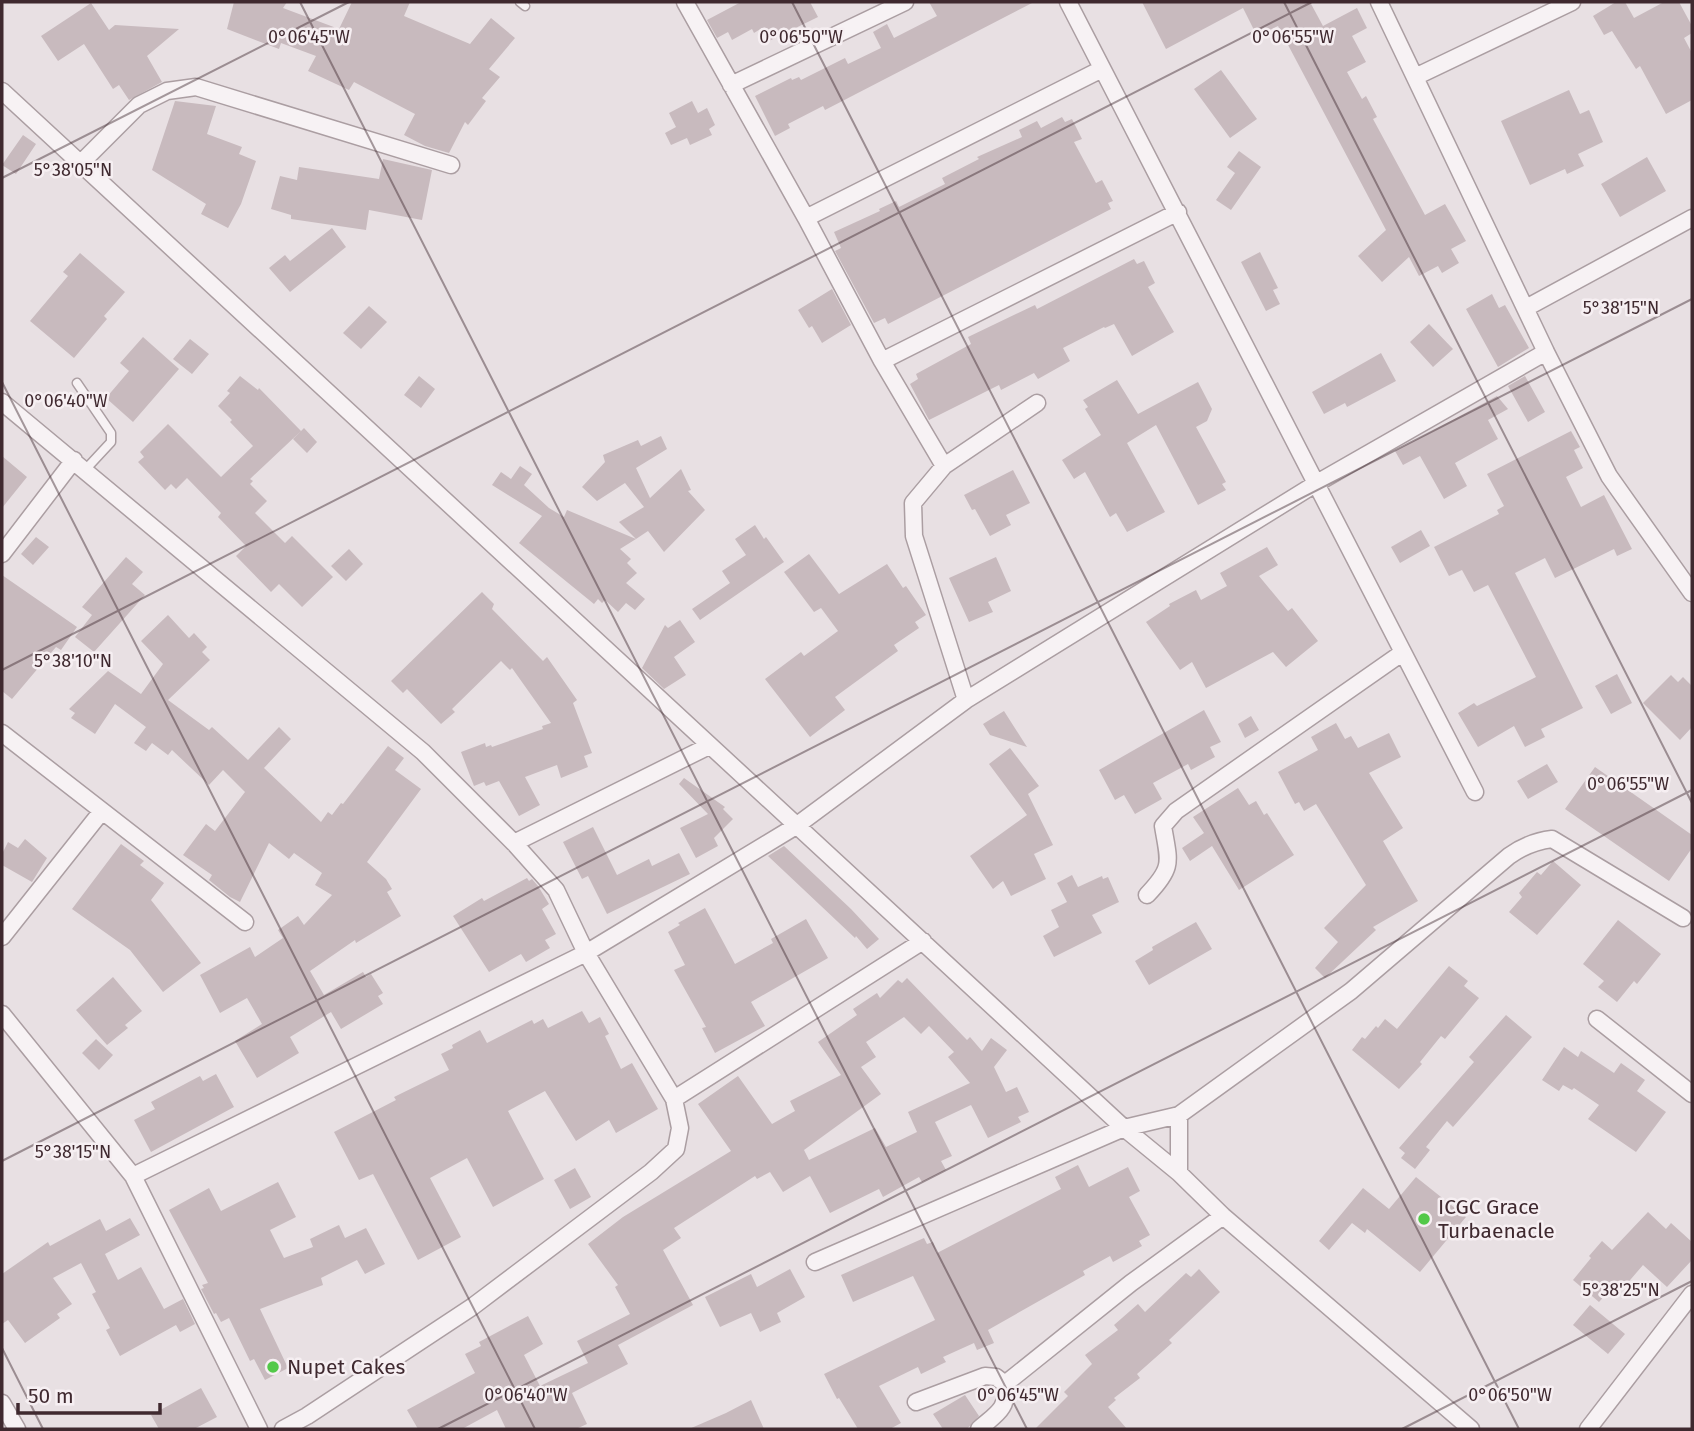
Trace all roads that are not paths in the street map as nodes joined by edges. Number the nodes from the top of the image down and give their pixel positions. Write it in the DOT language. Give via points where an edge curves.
graph roads {
  1 [pos="685,2"];
  2 [pos="905,2"];
  3 [pos="1068,2"];
  4 [pos="1379,2"];
  5 [pos="1572,2"];
  6 [pos="1102,69"];
  7 [pos="1415,77"];
  8 [pos="731,85"];
  9 [pos="2,91"];
  10 [pos="81,163"];
  11 [pos="452,165"];
  12 [pos="1178,212"];
  13 [pos="1692,218"];
  14 [pos="806,219"];
  15 [pos="1525,307"];
  16 [pos="1546,352"];
  17 [pos="883,361"];
  18 [pos="77,383"];
  19 [pos="2,402"];
  20 [pos="1037,403"];
  21 [pos="79,465"];
  22 [pos="944,466"];
  23 [pos="1317,483"];
  24 [pos="2,554"];
  25 [pos="1692,593"];
  26 [pos="1402,653"];
  27 [pos="966,700"];
  28 [pos="2,733"];
  29 [pos="709,746"];
  30 [pos="1475,792"];
  31 [pos="102,811"];
  32 [pos="796,826"];
  33 [pos="514,842"];
  34 [pos="1147,895"];
  35 [pos="1683,918"];
  36 [pos="245,922"];
  37 [pos="2,937"];
  38 [pos="923,941"];
  39 [pos="586,953"];
  40 [pos="2,1014"];
  41 [pos="1597,1019"];
  42 [pos="1692,1094"];
  43 [pos="674,1099"];
  44 [pos="1179,1115"];
  45 [pos="1124,1128"];
  46 [pos="1179,1173"];
  47 [pos="133,1176"];
  48 [pos="1223,1216"];
  49 [pos="816,1262"];
  50 [pos="1692,1294"];
  51 [pos="1005,1384"];
  52 [pos="916,1402"];
  53 [pos="2,1403"];
  54 [pos="17,1429"];
  55 [pos="259,1429"];
  56 [pos="283,1429"];
  57 [pos="979,1429"];
  58 [pos="1471,1429"];
  59 [pos="1588,1429"];
  1 -- 8 [label="street"];
  2 -- 8 [label="street"];
  3 -- 6 [label="street"];
  4 -- 7 [label="street"];
  5 -- 7 [label="street"];
  6 -- 12 [label="street"];
  6 -- 14 [label="street"];
  7 -- 15 [label="street"];
  8 -- 14 [label="street"];
  9 -- 10 [label="street"];
  10 -- 11 [label="street" via="139,105 167,91 196,87"];
  10 -- 29 [label="street"];
  12 -- 17 [label="street"];
  12 -- 23 [label="street"];
  13 -- 15 [label="street"];
  14 -- 17 [label="street"];
  15 -- 16 [label="street"];
  16 -- 23 [label="street"];
  16 -- 25 [label="street" via="1609,475"];
  17 -- 22 [label="street"];
  18 -- 21 [label="lane" via="111,433 111,442"];
  19 -- 21 [label="street"];
  20 -- 22 [label="street"];
  21 -- 24 [label="street"];
  21 -- 33 [label="street" via="423,752"];
  22 -- 27 [label="street" via="913,503 914,536"];
  23 -- 26 [label="street"];
  23 -- 27 [label="street"];
  26 -- 30 [label="street"];
  26 -- 34 [label="street" via="1176,811 1163,826 1169,859 1165,876"];
  27 -- 32 [label="street"];
  28 -- 31 [label="street"];
  29 -- 32 [label="street"];
  29 -- 33 [label="street"];
  31 -- 36 [label="street"];
  31 -- 37 [label="street"];
  32 -- 38 [label="street"];
  32 -- 39 [label="street"];
  33 -- 39 [label="street" via="556,890"];
  35 -- 44 [label="street" via="1552,839 1536,841 1508,856 1351,991"];
  38 -- 43 [label="street"];
  38 -- 45 [label="street"];
  39 -- 43 [label="street"];
  39 -- 47 [label="street"];
  40 -- 47 [label="street"];
  41 -- 42 [label="street"];
  43 -- 56 [label="street" via="680,1128 676,1149 651,1172 472,1307"];
  44 -- 45 [label="street"];
  44 -- 46 [label="street"];
  45 -- 46 [label="street"];
  45 -- 49 [label="street"];
  46 -- 48 [label="street"];
  47 -- 55 [label="street"];
  48 -- 51 [label="street"];
  48 -- 58 [label="street"];
  50 -- 59 [label="street"];
  51 -- 52 [label="street" via="985,1376"];
  51 -- 57 [label="street" via="1004,1406"];
  53 -- 54 [label="street"];
}
